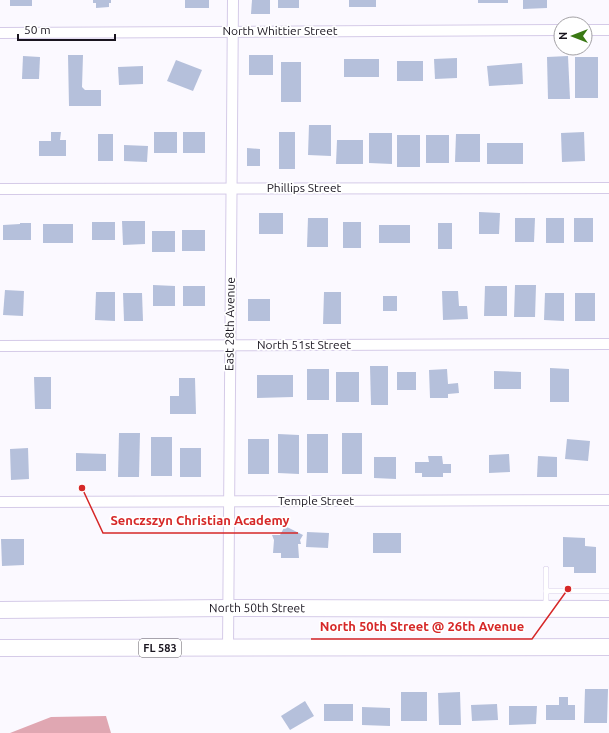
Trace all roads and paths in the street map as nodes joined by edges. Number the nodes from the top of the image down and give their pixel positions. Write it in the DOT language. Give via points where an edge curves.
graph roads {
  1 [pos="233,0"];
  2 [pos="553,30"];
  3 [pos="593,30"];
  4 [pos="609,30"];
  5 [pos="233,31"];
  6 [pos="0,33"];
  7 [pos="231,188"];
  8 [pos="609,188"];
  9 [pos="0,189"];
  10 [pos="609,344"];
  11 [pos="0,346"];
  12 [pos="230,346"];
  13 [pos="609,500"];
  14 [pos="228,501"];
  15 [pos="0,502"];
  16 [pos="546,569"];
  17 [pos="546,591"];
  18 [pos="609,591"];
  19 [pos="228,608"];
  20 [pos="546,609"];
  21 [pos="609,609"];
  22 [pos="0,610"];
  23 [pos="609,647"];
  24 [pos="0,648"];
  25 [pos="228,648"];
  1 -- 5 [label="street, East 28th Avenue"];
  2 -- 5 [label="street, North Whittier Street"];
  3 -- 4 [label="street"];
  5 -- 6 [label="street, North Whittier Street"];
  5 -- 7 [label="street, East 28th Avenue"];
  7 -- 8 [label="street, Phillips Street"];
  7 -- 9 [label="street, Phillips Street"];
  7 -- 12 [label="street, East 28th Avenue"];
  10 -- 12 [label="street, North 51st Street"];
  11 -- 12 [label="street, North 51st Street"];
  12 -- 14 [label="street, East 28th Avenue"];
  13 -- 14 [label="street, Temple Street"];
  14 -- 15 [label="street, Temple Street"];
  14 -- 19 [label="street, East 28th Avenue"];
  16 -- 17 [label="lane"];
  17 -- 18 [label="lane"];
  17 -- 20 [label="lane"];
  19 -- 20 [label="main road, North 50th Street"];
  19 -- 22 [label="main road, North 50th Street"];
  19 -- 25 [label="street, East 28th Avenue"];
  20 -- 21 [label="main road, North 50th Street"];
  23 -- 25 [label="main road, FL 583"];
  24 -- 25 [label="main road, FL 583"];
}
